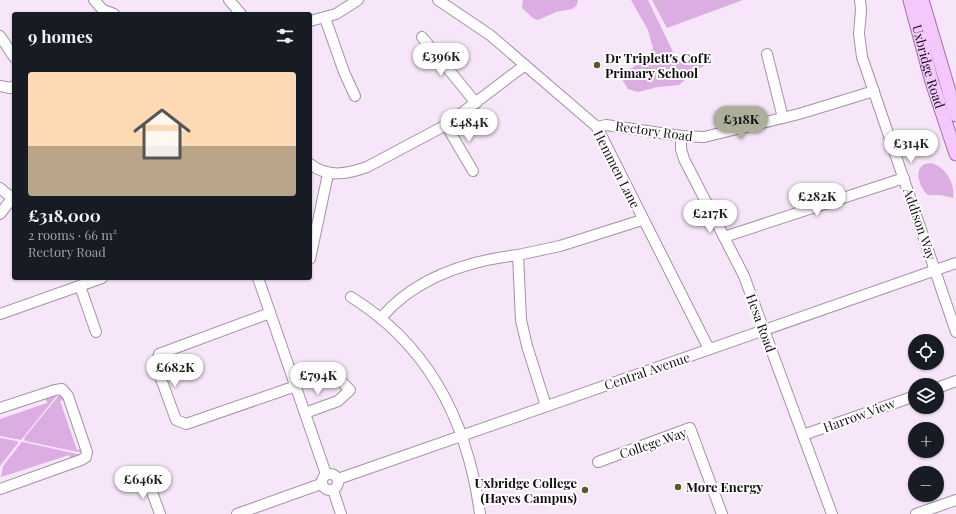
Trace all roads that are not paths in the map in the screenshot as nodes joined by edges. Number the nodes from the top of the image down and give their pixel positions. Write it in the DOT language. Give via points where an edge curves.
graph roads {
  1 [pos="94,0"];
  2 [pos="230,0"];
  3 [pos="358,0"];
  4 [pos="438,0"];
  5 [pos="860,0"];
  6 [pos="910,0"];
  7 [pos="922,0"];
  8 [pos="454,5"];
  9 [pos="100,12"];
  10 [pos="239,12"];
  11 [pos="326,18"];
  12 [pos="312,21"];
  13 [pos="0,36"];
  14 [pos="422,37"];
  15 [pos="12,54"];
  16 [pos="767,54"];
  17 [pos="525,65"];
  18 [pos="941,67"];
  19 [pos="932,82"];
  20 [pos="0,86"];
  21 [pos="12,87"];
  22 [pos="874,91"];
  23 [pos="355,96"];
  24 [pos="476,103"];
  25 [pos="956,115"];
  26 [pos="783,118"];
  27 [pos="446,125"];
  28 [pos="597,127"];
  29 [pos="681,136"];
  30 [pos="956,154"];
  31 [pos="312,165"];
  32 [pos="473,171"];
  33 [pos="328,174"];
  34 [pos="904,178"];
  35 [pos="0,188"];
  36 [pos="12,196"];
  37 [pos="12,198"];
  38 [pos="0,214"];
  39 [pos="642,220"];
  40 [pos="724,237"];
  41 [pos="312,250"];
  42 [pos="518,255"];
  43 [pos="956,263"];
  44 [pos="936,270"];
  45 [pos="96,280"];
  46 [pos="259,280"];
  47 [pos="80,286"];
  48 [pos="351,297"];
  49 [pos="270,313"];
  50 [pos="0,314"];
  51 [pos="381,318"];
  52 [pos="763,330"];
  53 [pos="96,332"];
  54 [pos="956,332"];
  55 [pos="709,349"];
  56 [pos="956,381"];
  57 [pos="343,383"];
  58 [pos="944,385"];
  59 [pos="296,386"];
  60 [pos="908,398"];
  61 [pos="546,406"];
  62 [pos="0,408"];
  63 [pos="305,413"];
  64 [pos="803,435"];
  65 [pos="462,436"];
  66 [pos="598,462"];
  67 [pos="326,474"];
  68 [pos="148,478"];
  69 [pos="338,479"];
  70 [pos="322,484"];
  71 [pos="0,489"];
  72 [pos="333,490"];
  73 [pos="956,500"];
  74 [pos="160,514"];
  75 [pos="237,514"];
  76 [pos="341,514"];
  77 [pos="480,514"];
  78 [pos="722,514"];
  79 [pos="832,514"];
  80 [pos="916,514"];
  1 -- 9 [label="street"];
  2 -- 10 [label="street"];
  3 -- 11 [label="street"];
  4 -- 8 [label="street, Hemmen Lane"];
  5 -- 22 [label="street, Addison Way" via="860,48"];
  6 -- 19 [label="main road, Uxbridge Road"];
  7 -- 18 [label="main road, Uxbridge Road"];
  8 -- 17 [label="street, Hemmen Lane"];
  11 -- 12 [label="street"];
  11 -- 23 [label="street"];
  13 -- 15 [label="street"];
  14 -- 24 [label="street"];
  16 -- 26 [label="street"];
  17 -- 24 [label="street"];
  17 -- 28 [label="street, Hemmen Lane"];
  18 -- 19 [label="main road" via="932,71"];
  18 -- 25 [label="main road, Uxbridge Road"];
  19 -- 30 [label="main road, Uxbridge Road"];
  20 -- 21 [label="street"];
  22 -- 26 [label="street, Rectory Road"];
  22 -- 34 [label="street, Addison Way"];
  24 -- 27 [label="street"];
  26 -- 29 [label="street, Rectory Road" via="707,137"];
  27 -- 32 [label="street"];
  27 -- 33 [label="street" via="367,167 345,173"];
  28 -- 29 [label="street, Rectory Road" via="606,125"];
  28 -- 39 [label="street, Hemmen Lane"];
  29 -- 40 [label="street, Hesa Road" via="684,159"];
  31 -- 33 [label="street"];
  33 -- 41 [label="street"];
  34 -- 40 [label="street"];
  34 -- 44 [label="street, Addison Way"];
  35 -- 36 [label="street"];
  37 -- 38 [label="street"];
  39 -- 42 [label="street" via="560,246"];
  39 -- 55 [label="street, Hemmen Lane"];
  40 -- 52 [label="street, Hesa Road" via="744,276"];
  42 -- 51 [label="street" via="467,265 432,278 404,296"];
  42 -- 61 [label="street" via="521,320"];
  43 -- 44 [label="street, Central Avenue"];
  44 -- 52 [label="street, Central Avenue"];
  44 -- 54 [label="street, Addison Way"];
  45 -- 47 [label="street"];
  46 -- 49 [label="street"];
  47 -- 50 [label="street"];
  47 -- 53 [label="street"];
  48 -- 51 [label="street"];
  49 -- 59 [label="street"];
  49 -- 59 [label="street" via="159,354 156,365 171,411 176,420 186,424"];
  51 -- 65 [label="street" via="402,336 429,370 445,397"];
  52 -- 55 [label="street, Central Avenue"];
  52 -- 64 [label="street, Hesa Road"];
  55 -- 61 [label="street, Central Avenue"];
  56 -- 58 [label="street"];
  57 -- 63 [label="street" via="350,390 344,396"];
  59 -- 63 [label="street"];
  60 -- 64 [label="street, Harrow View"];
  61 -- 65 [label="street, Central Avenue"];
  62 -- 71 [label="street" via="62,389 68,396 87,452 86,457 81,460"];
  63 -- 67 [label="street"];
  64 -- 79 [label="street, Hesa Road"];
  65 -- 69 [label="street, Central Avenue"];
  65 -- 77 [label="street" via="471,465"];
  66 -- 78 [label="street, College Way" via="690,428"];
  67 -- 69 [label="street" via="333,474"];
  67 -- 70 [label="street"];
  68 -- 74 [label="street"];
  69 -- 72 [label="street"];
  70 -- 72 [label="street" via="326,490"];
  70 -- 75 [label="street"];
  72 -- 76 [label="street"];
  73 -- 80 [label="street"];
}
